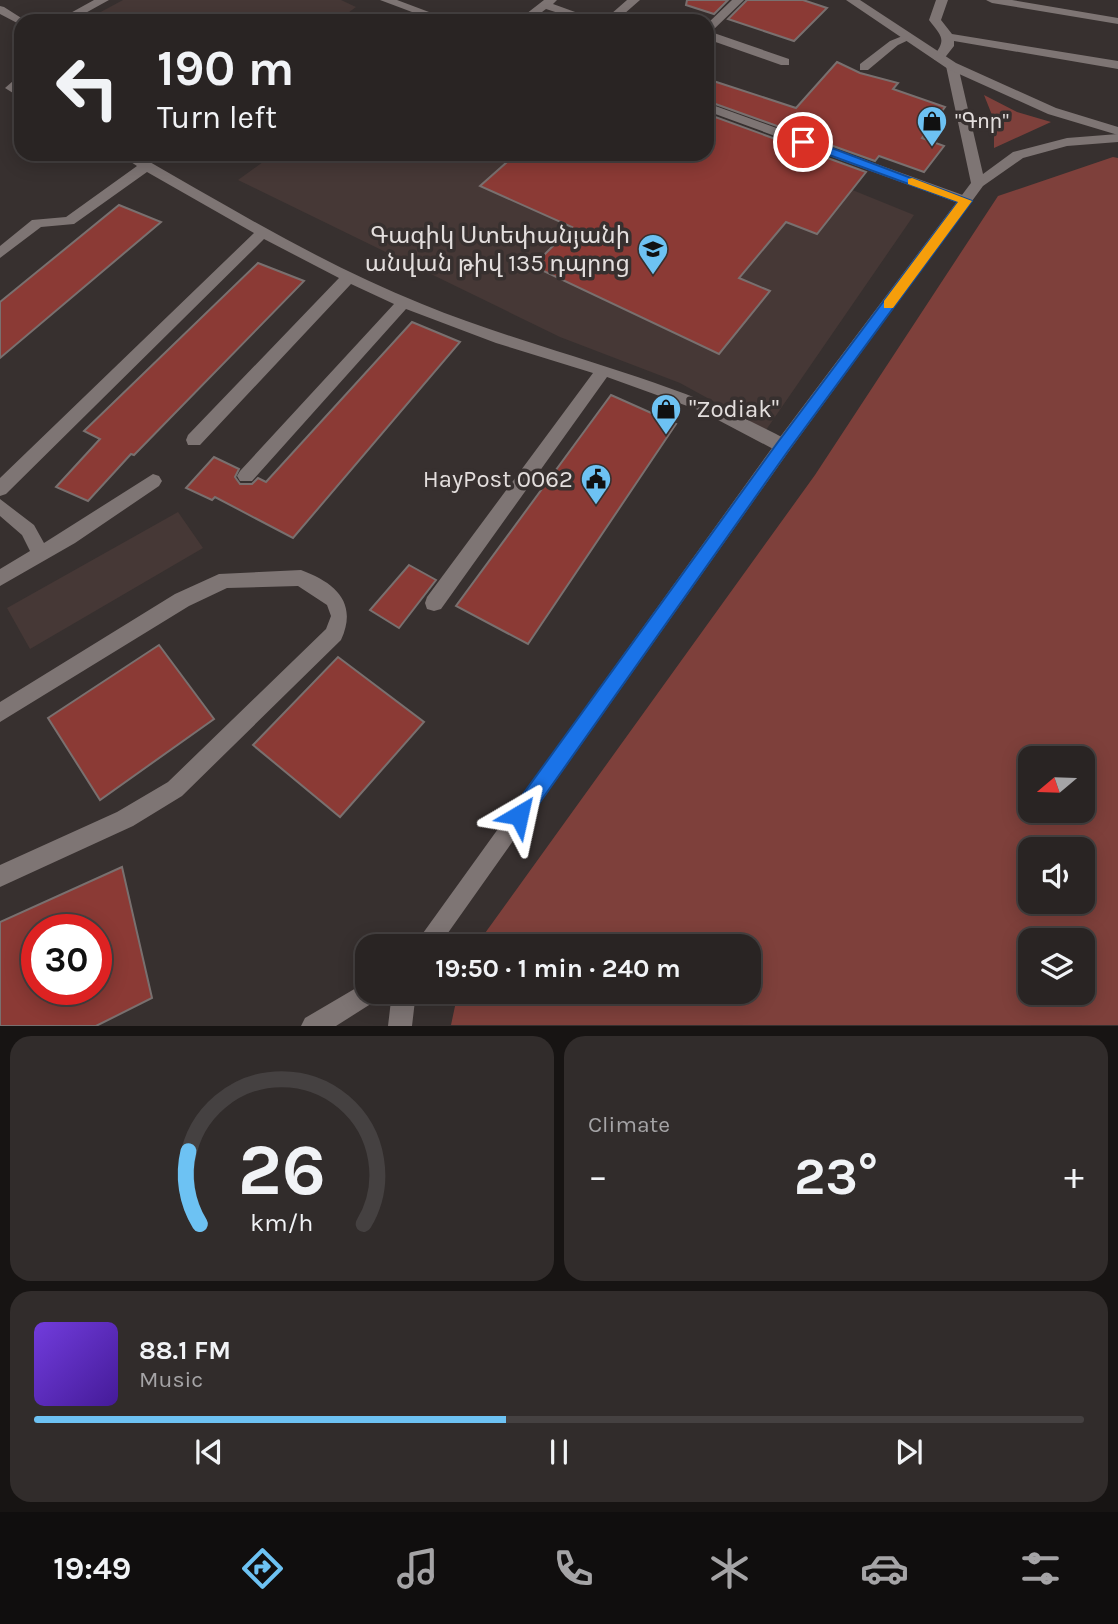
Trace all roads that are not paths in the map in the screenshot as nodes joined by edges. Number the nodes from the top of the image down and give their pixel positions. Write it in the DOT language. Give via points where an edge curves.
graph roads {
  1 [pos="103,0"];
  2 [pos="386,0"];
  3 [pos="634,0"];
  4 [pos="738,0"];
  5 [pos="852,0"];
  6 [pos="942,0"];
  7 [pos="992,0"];
  8 [pos="548,2"];
  9 [pos="870,5"];
  10 [pos="76,14"];
  11 [pos="427,14"];
  12 [pos="532,14"];
  13 [pos="577,14"];
  14 [pos="618,14"];
  15 [pos="1118,21"];
  16 [pos="714,26"];
  17 [pos="714,36"];
  18 [pos="909,37"];
  19 [pos="948,37"];
  20 [pos="939,57"];
  21 [pos="785,62"];
  22 [pos="1118,65"];
  23 [pos="952,66"];
  24 [pos="864,67"];
  25 [pos="714,110"];
  26 [pos="1118,131"];
  27 [pos="1118,138"];
  28 [pos="138,161"];
  29 [pos="146,166"];
  30 [pos="978,183"];
  31 [pos="966,201"];
  32 [pos="263,232"];
  33 [pos="0,253"];
  34 [pos="347,279"];
  35 [pos="404,302"];
  36 [pos="603,370"];
  37 [pos="194,440"];
  38 [pos="783,446"];
  39 [pos="247,476"];
  40 [pos="153,481"];
  41 [pos="0,489"];
  42 [pos="0,506"];
  43 [pos="41,555"];
  44 [pos="0,578"];
  45 [pos="434,603"];
  46 [pos="0,713"];
  47 [pos="0,876"];
  48 [pos="433,934"];
  49 [pos="355,1000"];
  50 [pos="403,1004"];
  51 [pos="313,1026"];
  52 [pos="400,1026"];
  1 -- 10 [label="street"];
  2 -- 11 [label="street"];
  3 -- 14 [label="street"];
  4 -- 16 [label="street"];
  5 -- 9 [label="street"];
  6 -- 19 [label="street" via="935,20"];
  7 -- 15 [label="street"];
  8 -- 12 [label="street"];
  8 -- 13 [label="street"];
  9 -- 18 [label="street"];
  17 -- 21 [label="street"];
  18 -- 20 [label="street"];
  18 -- 24 [label="street"];
  19 -- 20 [label="street"];
  19 -- 22 [label="street"];
  20 -- 23 [label="street"];
  23 -- 26 [label="street" via="1052,111"];
  23 -- 30 [label="street"];
  25 -- 31 [label="street"];
  27 -- 30 [label="street" via="1067,142 1018,155"];
  28 -- 29 [label="street"];
  29 -- 32 [label="street"];
  29 -- 33 [label="street" via="69,221 37,223"];
  30 -- 31 [label="street"];
  31 -- 38 [label="street"];
  32 -- 34 [label="street"];
  32 -- 41 [label="street"];
  34 -- 35 [label="street"];
  34 -- 37 [label="street"];
  35 -- 36 [label="street"];
  35 -- 39 [label="street"];
  36 -- 38 [label="street" via="681,396"];
  36 -- 45 [label="street"];
  38 -- 48 [label="street"];
  40 -- 43 [label="street"];
  42 -- 43 [label="street" via="28,530"];
  43 -- 44 [label="street"];
  46 -- 47 [label="street" via="182,600 225,580 301,578 335,600 340,616 334,634 175,789 125,819"];
  49 -- 51 [label="street"];
  50 -- 52 [label="street"];
}
